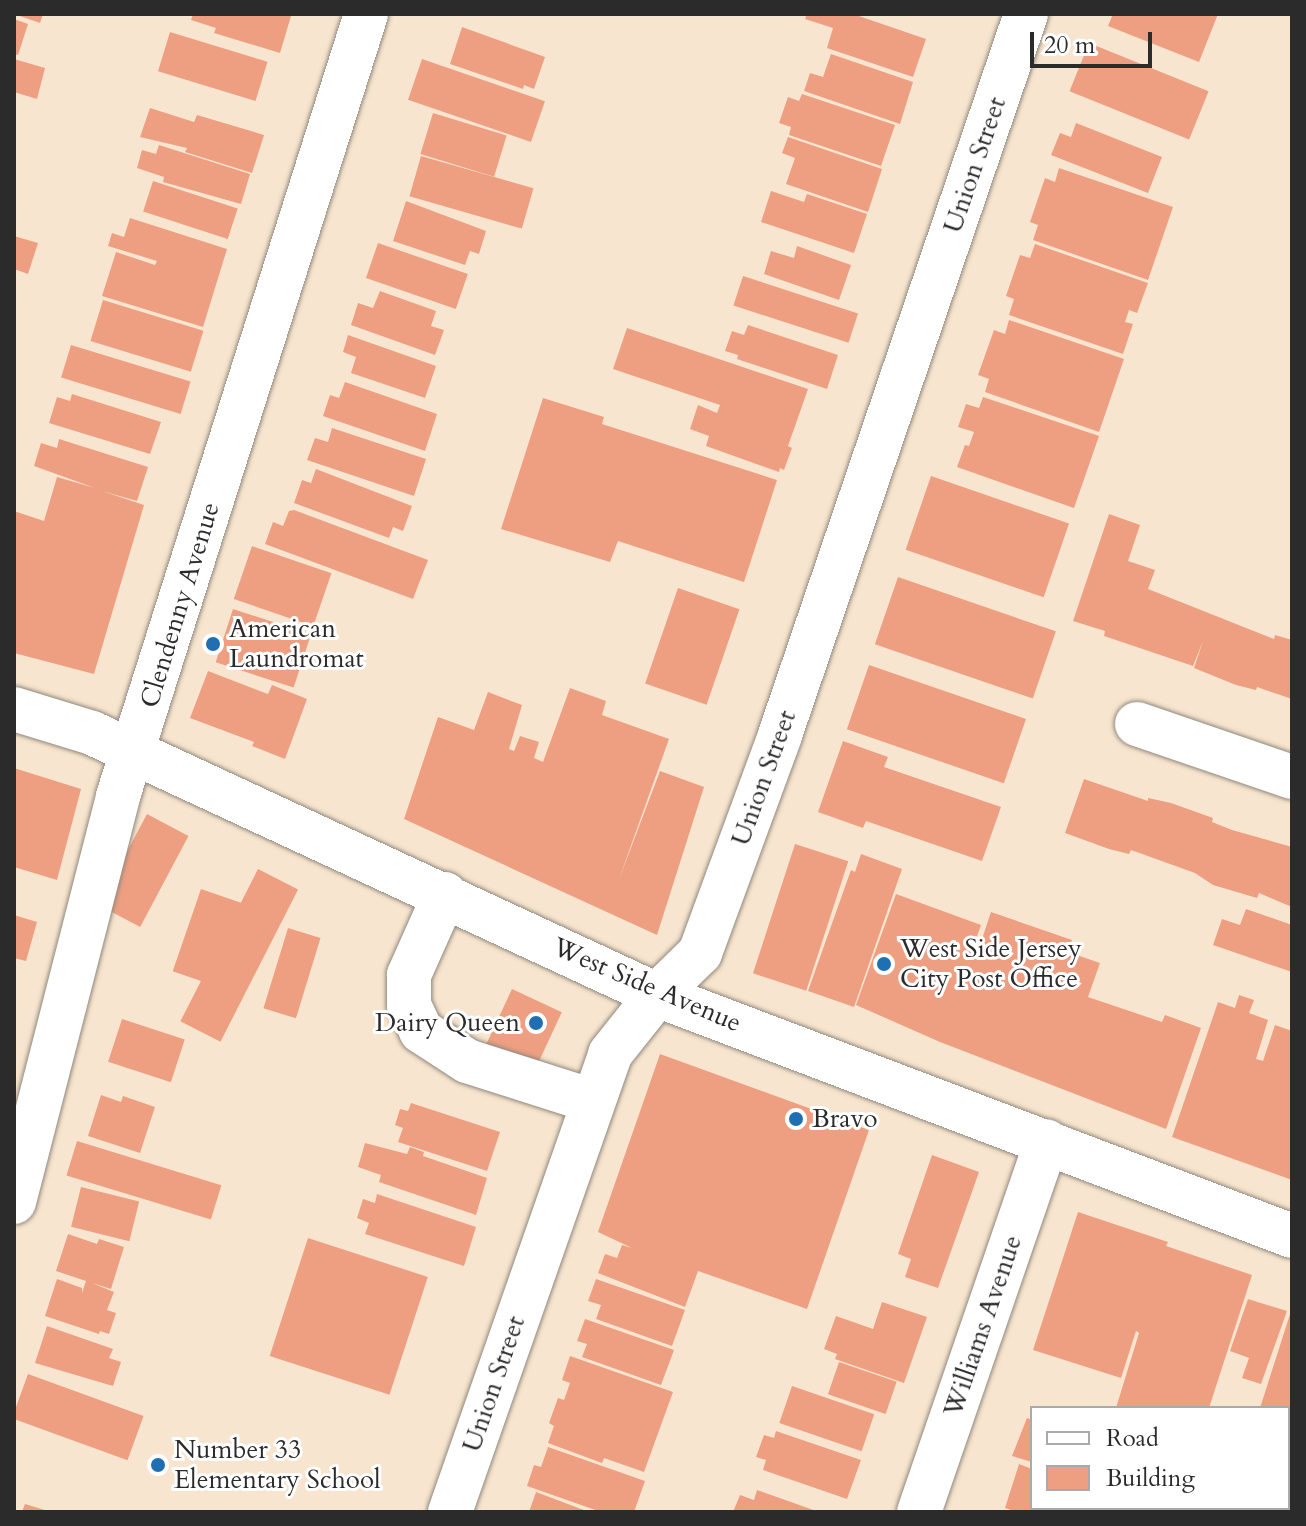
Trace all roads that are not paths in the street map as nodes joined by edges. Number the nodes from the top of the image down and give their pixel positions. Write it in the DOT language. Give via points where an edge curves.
graph roads {
  1 [pos="366,14"];
  2 [pos="1026,14"];
  3 [pos="14,709"];
  4 [pos="1137,724"];
  5 [pos="134,753"];
  6 [pos="1292,777"];
  7 [pos="445,894"];
  8 [pos="657,995"];
  9 [pos="592,1101"];
  10 [pos="1047,1141"];
  11 [pos="14,1202"];
  12 [pos="1292,1236"];
  13 [pos="450,1512"];
  14 [pos="919,1512"];
  1 -- 5 [label="street, Clendenny Avenue"];
  2 -- 8 [label="street, Union Street" via="780,735 700,953"];
  3 -- 5 [label="street, West Side Avenue" via="92,733"];
  4 -- 6 [label="street"];
  5 -- 7 [label="street, West Side Avenue"];
  5 -- 11 [label="street, Clendenny Avenue" via="118,796"];
  7 -- 8 [label="street, West Side Avenue"];
  7 -- 9 [label="street" via="409,975 409,1005 421,1031 467,1061"];
  8 -- 9 [label="street, Union Street" via="610,1054"];
  8 -- 10 [label="street, West Side Avenue"];
  9 -- 13 [label="street, Union Street"];
  10 -- 12 [label="street, West Side Avenue"];
  10 -- 14 [label="street, Williams Avenue"];
}
